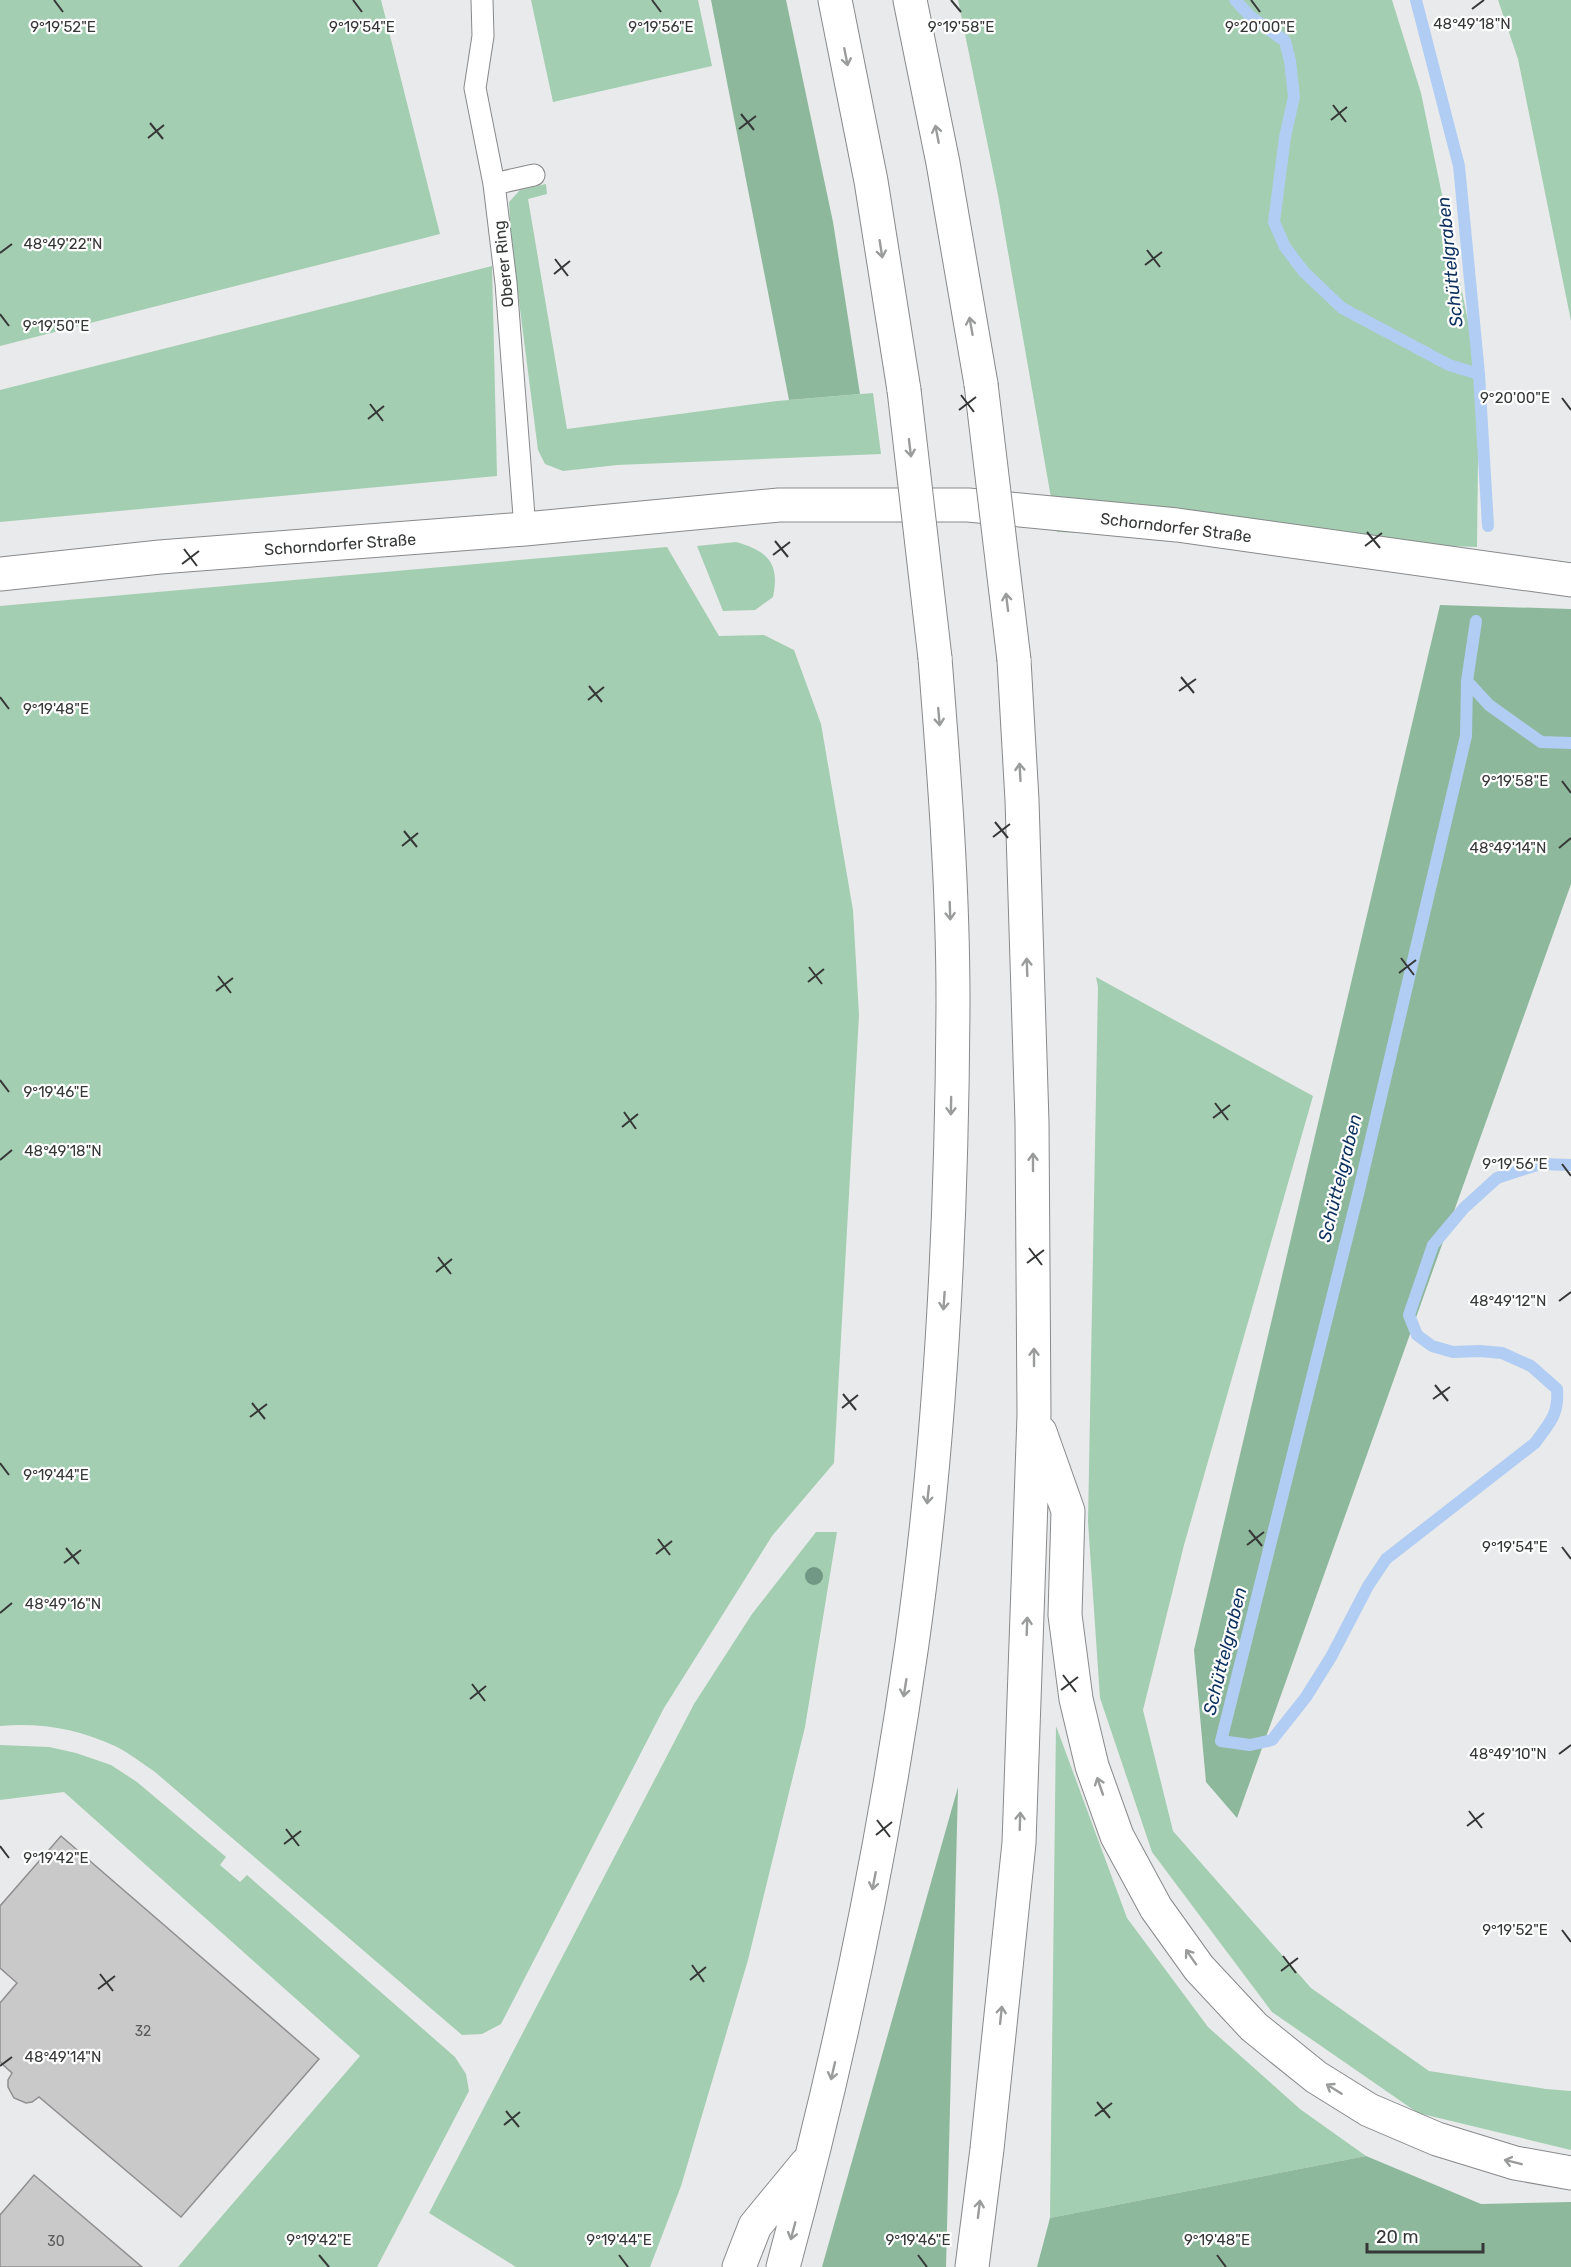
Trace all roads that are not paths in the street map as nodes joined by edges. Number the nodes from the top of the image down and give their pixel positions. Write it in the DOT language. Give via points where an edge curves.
graph roads {
  1 [pos="482,0"];
  2 [pos="835,0"];
  3 [pos="910,0"];
  4 [pos="534,175"];
  5 [pos="494,184"];
  6 [pos="525,529"];
  7 [pos="0,574"];
  8 [pos="1571,580"];
  9 [pos="1034,1415"];
  10 [pos="814,2155"];
  11 [pos="1571,2173"];
  12 [pos="739,2267"];
  13 [pos="783,2267"];
  14 [pos="972,2267"];
  1 -- 5 [label="lane, Oberer Ring" via="483,36 475,88"];
  2 -- 10 [label="main road, one-way, bridge" via="871,181 904,390 935,658 947,809 952,998 945,1281 935,1436 912,1642 875,1874"];
  9 -- 3 [label="main road, one-way, bridge" via="1032,1110 1014,660 981,384"];
  4 -- 5 [label="lane"];
  5 -- 6 [label="lane, Oberer Ring" via="506,283"];
  6 -- 7 [label="main road, Schorndorfer Straße" via="160,557"];
  6 -- 8 [label="main road, Schorndorfer Straße" via="779,505 980,506 1177,525"];
  11 -- 9 [label="main road, one-way" via="1515,2163 1448,2143 1369,2110 1316,2078 1254,2027 1199,1968 1156,1908 1117,1836 1092,1766 1076,1699 1065,1615 1068,1511"];
  14 -- 9 [label="main road, one-way" via="1019,1843"];
  10 -- 12 [label="main road" via="755,2226"];
  10 -- 13 [label="main road, one-way"];
}
